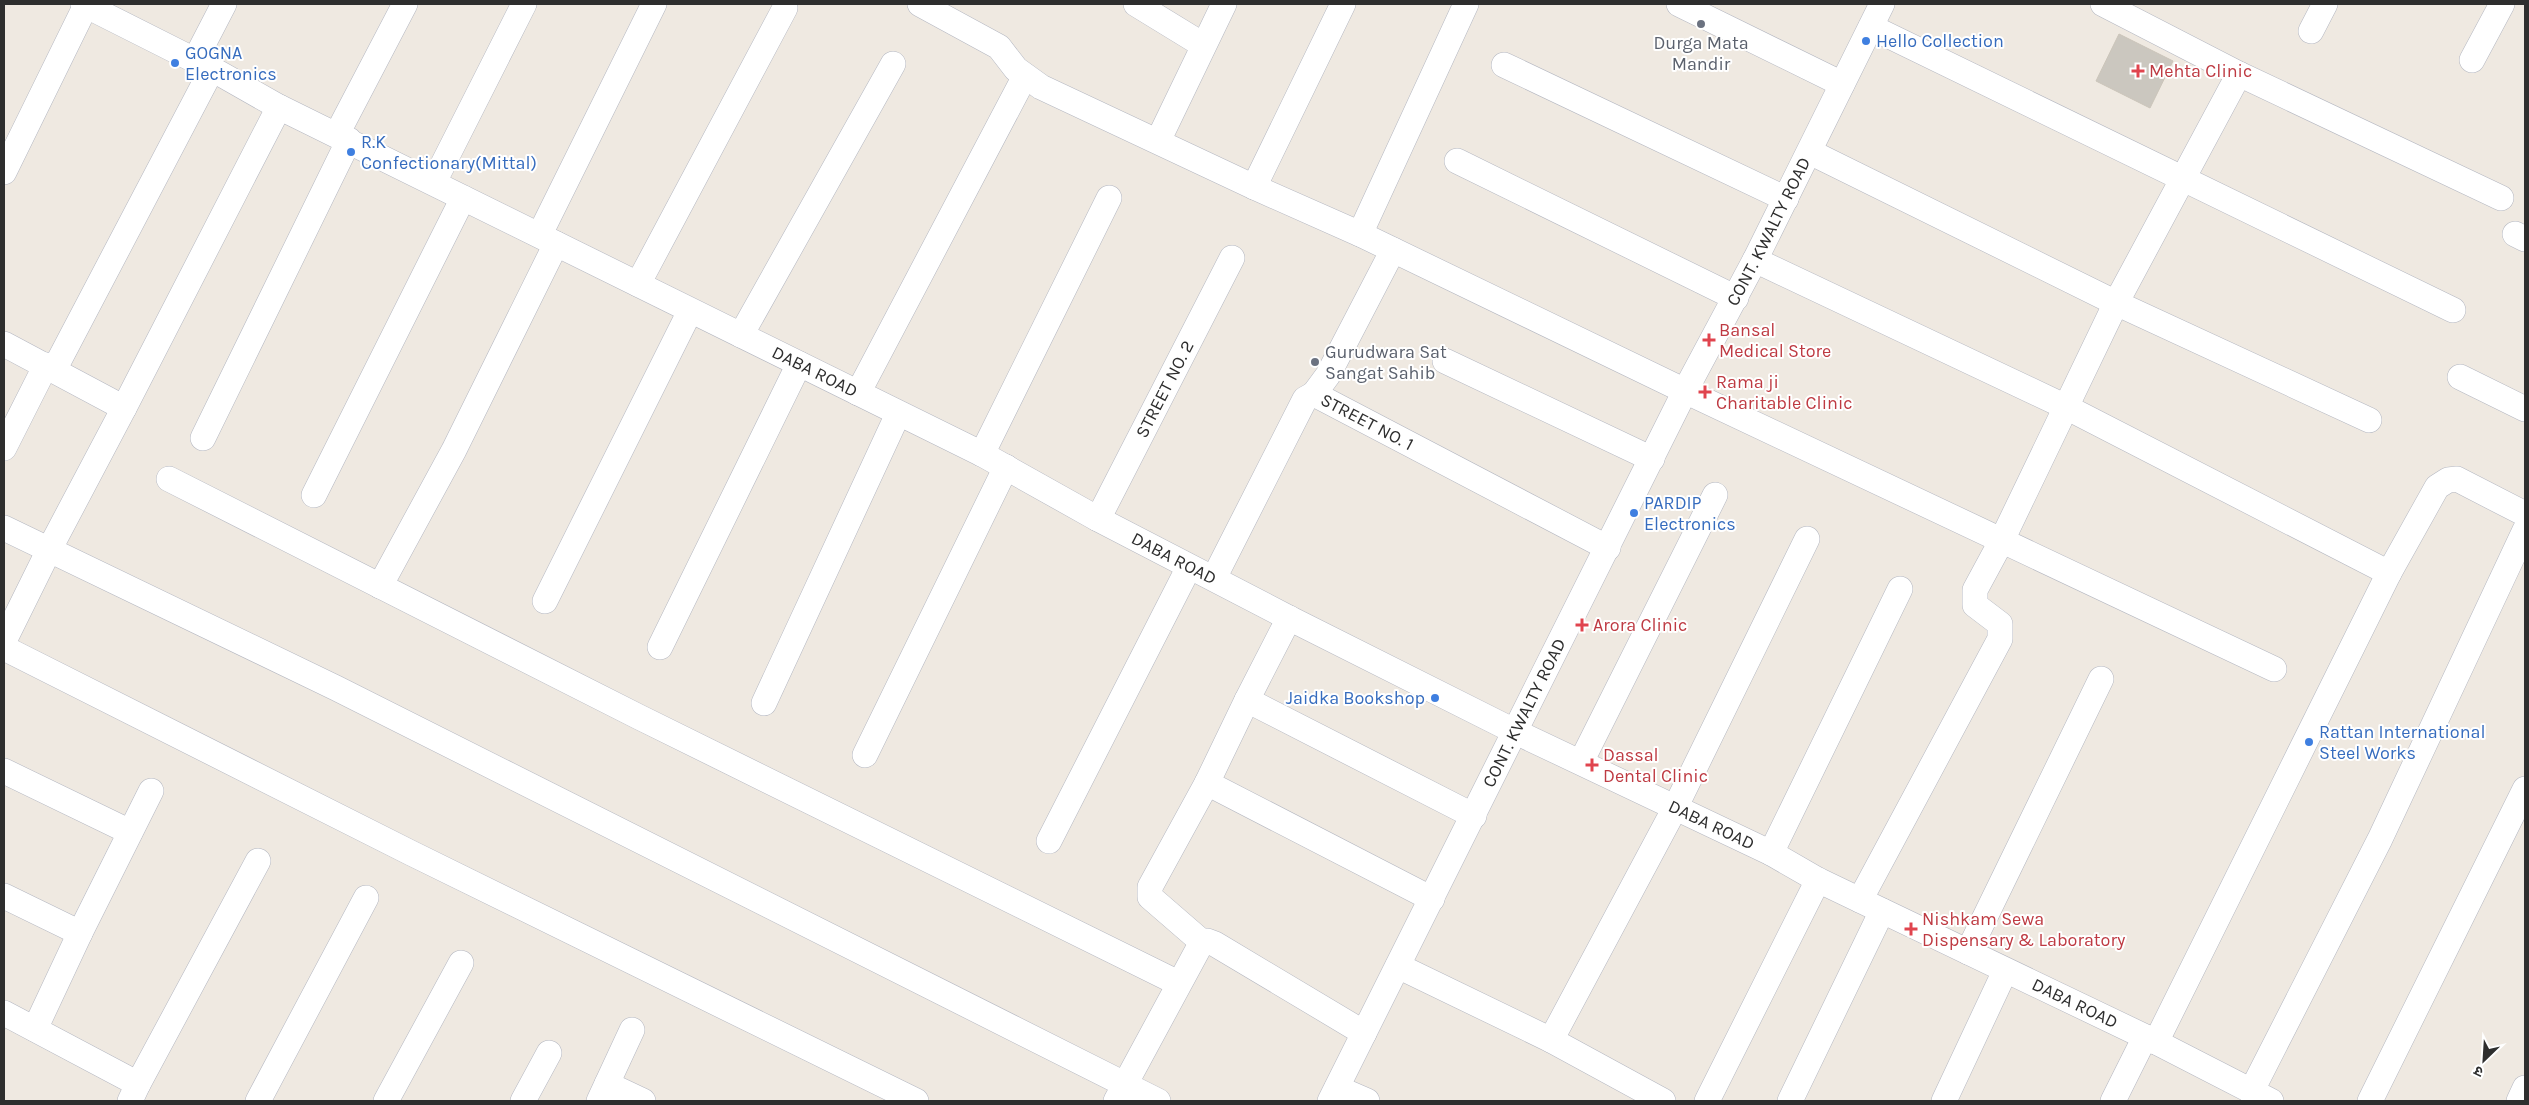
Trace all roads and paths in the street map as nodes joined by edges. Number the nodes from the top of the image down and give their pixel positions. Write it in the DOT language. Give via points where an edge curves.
graph roads {
  1 [pos="85,4"];
  2 [pos="224,4"];
  3 [pos="404,4"];
  4 [pos="524,4"];
  5 [pos="654,4"];
  6 [pos="920,4"];
  7 [pos="1136,4"];
  8 [pos="1224,4"];
  9 [pos="1342,4"];
  10 [pos="1466,4"];
  11 [pos="1679,4"];
  12 [pos="1882,4"];
  13 [pos="2103,4"];
  14 [pos="2325,4"];
  15 [pos="2502,4"];
  16 [pos="785,8"];
  17 [pos="1871,27"];
  18 [pos="2311,31"];
  19 [pos="1203,45"];
  20 [pos="2472,60"];
  21 [pos="203,64"];
  22 [pos="893,64"];
  23 [pos="1504,66"];
  24 [pos="2239,74"];
  25 [pos="1025,76"];
  26 [pos="1842,84"];
  27 [pos="279,107"];
  28 [pos="343,137"];
  29 [pos="1158,141"];
  30 [pos="1810,152"];
  31 [pos="1457,161"];
  32 [pos="4,172"];
  33 [pos="2182,179"];
  34 [pos="434,182"];
  35 [pos="1254,188"];
  36 [pos="463,198"];
  37 [pos="1109,198"];
  38 [pos="2501,198"];
  39 [pos="1786,199"];
  40 [pos="1360,234"];
  41 [pos="548,239"];
  42 [pos="1393,250"];
  43 [pos="1232,258"];
  44 [pos="1755,260"];
  45 [pos="638,284"];
  46 [pos="1736,298"];
  47 [pos="2116,303"];
  48 [pos="2453,310"];
  49 [pos="690,311"];
  50 [pos="741,335"];
  51 [pos="4,344"];
  52 [pos="1445,361"];
  53 [pos="799,364"];
  54 [pos="50,368"];
  55 [pos="2460,377"];
  56 [pos="1685,391"];
  57 [pos="858,393"];
  58 [pos="1314,394"];
  59 [pos="2066,407"];
  60 [pos="124,408"];
  61 [pos="2525,409"];
  62 [pos="898,414"];
  63 [pos="2369,420"];
  64 [pos="203,438"];
  65 [pos="4,448"];
  66 [pos="982,454"];
  67 [pos="1652,459"];
  68 [pos="1006,468"];
  69 [pos="169,479"];
  70 [pos="314,495"];
  71 [pos="1715,495"];
  72 [pos="2525,514"];
  73 [pos="1098,519"];
  74 [pos="4,528"];
  75 [pos="2525,530"];
  76 [pos="1807,539"];
  77 [pos="2002,540"];
  78 [pos="1608,548"];
  79 [pos="49,550"];
  80 [pos="1189,566"];
  81 [pos="2389,573"];
  82 [pos="1214,578"];
  83 [pos="380,586"];
  84 [pos="1900,589"];
  85 [pos="545,601"];
  86 [pos="1289,618"];
  87 [pos="4,641"];
  88 [pos="660,647"];
  89 [pos="4,648"];
  90 [pos="2274,669"];
  91 [pos="2101,679"];
  92 [pos="1247,700"];
  93 [pos="764,703"];
  94 [pos="1516,732"];
  95 [pos="865,755"];
  96 [pos="1581,762"];
  97 [pos="4,771"];
  98 [pos="1207,783"];
  99 [pos="2525,790"];
  100 [pos="152,791"];
  101 [pos="1675,808"];
  102 [pos="1474,816"];
  103 [pos="130,832"];
  104 [pos="1049,840"];
  105 [pos="1770,852"];
  106 [pos="258,861"];
  107 [pos="1818,880"];
  108 [pos="4,896"];
  109 [pos="366,898"];
  110 [pos="1432,899"];
  111 [pos="1860,900"];
  112 [pos="1882,911"];
  113 [pos="80,933"];
  114 [pos="1202,942"];
  115 [pos="1968,952"];
  116 [pos="461,963"];
  117 [pos="1398,966"];
  118 [pos="2005,971"];
  119 [pos="1178,983"];
  120 [pos="4,1013"];
  121 [pos="34,1029"];
  122 [pos="632,1030"];
  123 [pos="1364,1033"];
  124 [pos="2151,1039"];
  125 [pos="1551,1040"];
  126 [pos="548,1053"];
  127 [pos="2525,1088"];
  128 [pos="134,1092"];
  129 [pos="603,1092"];
  130 [pos="1120,1093"];
  131 [pos="1334,1094"];
  132 [pos="2264,1098"];
  133 [pos="258,1101"];
  134 [pos="386,1101"];
  135 [pos="523,1101"];
  136 [pos="643,1101"];
  137 [pos="916,1101"];
  138 [pos="1158,1101"];
  139 [pos="1367,1101"];
  140 [pos="1662,1101"];
  141 [pos="1706,1101"];
  142 [pos="1790,1101"];
  143 [pos="1944,1101"];
  144 [pos="2114,1101"];
  145 [pos="2370,1101"];
  146 [pos="2519,1101"];
  1 -- 21 [label="street, DABA ROAD"];
  1 -- 32 [label="street"];
  2 -- 21 [label="street"];
  3 -- 28 [label="street"];
  4 -- 34 [label="street"];
  5 -- 41 [label="street"];
  6 -- 25 [label="street" via="999,47"];
  7 -- 19 [label="street"];
  8 -- 19 [label="street"];
  9 -- 35 [label="street"];
  10 -- 40 [label="street"];
  11 -- 26 [label="street"];
  12 -- 17 [label="street, CONT. KWALTY ROAD"];
  13 -- 24 [label="street"];
  14 -- 18 [label="street"];
  15 -- 20 [label="street"];
  16 -- 45 [label="street"];
  17 -- 26 [label="street, CONT. KWALTY ROAD"];
  17 -- 33 [label="street"];
  19 -- 29 [label="street"];
  21 -- 27 [label="street, DABA ROAD"];
  21 -- 54 [label="street"];
  22 -- 50 [label="street"];
  23 -- 39 [label="street"];
  24 -- 33 [label="street"];
  24 -- 38 [label="street"];
  25 -- 29 [label="street" via="1041,87"];
  25 -- 57 [label="street"];
  26 -- 30 [label="street, CONT. KWALTY ROAD"];
  27 -- 28 [label="street, DABA ROAD"];
  27 -- 60 [label="street"];
  28 -- 34 [label="street, DABA ROAD"];
  28 -- 64 [label="street"];
  29 -- 35 [label="street"];
  30 -- 39 [label="street, CONT. KWALTY ROAD"];
  30 -- 47 [label="street"];
  31 -- 46 [label="street"];
  33 -- 47 [label="street"];
  33 -- 48 [label="street"];
  34 -- 36 [label="street, DABA ROAD"];
  35 -- 40 [label="street"];
  36 -- 41 [label="street, DABA ROAD"];
  36 -- 70 [label="street"];
  37 -- 66 [label="street"];
  39 -- 44 [label="street, CONT. KWALTY ROAD"];
  40 -- 42 [label="street"];
  41 -- 45 [label="street, DABA ROAD"];
  41 -- 83 [label="street" via="454,450"];
  42 -- 56 [label="street"];
  42 -- 58 [label="street" via="1328,375"];
  43 -- 73 [label="street, STREET NO. 2"];
  44 -- 46 [label="street, CONT. KWALTY ROAD"];
  44 -- 59 [label="street"];
  45 -- 49 [label="street, DABA ROAD"];
  46 -- 56 [label="street, CONT. KWALTY ROAD"];
  47 -- 59 [label="street"];
  47 -- 63 [label="street"];
  49 -- 50 [label="street, DABA ROAD"];
  49 -- 85 [label="street"];
  50 -- 53 [label="street, DABA ROAD"];
  51 -- 54 [label="street"];
  52 -- 67 [label="street"];
  53 -- 57 [label="street, DABA ROAD"];
  53 -- 88 [label="street"];
  54 -- 60 [label="street"];
  54 -- 65 [label="street"];
  55 -- 61 [label="street"];
  56 -- 67 [label="street, CONT. KWALTY ROAD"];
  56 -- 77 [label="street"];
  57 -- 62 [label="street, DABA ROAD"];
  58 -- 78 [label="street, STREET NO. 1"];
  58 -- 82 [label="street, STREET NO. 1" via="1305,399"];
  59 -- 77 [label="street"];
  59 -- 81 [label="street"];
  60 -- 79 [label="street"];
  62 -- 66 [label="street, DABA ROAD"];
  62 -- 93 [label="street"];
  66 -- 68 [label="street, DABA ROAD"];
  67 -- 78 [label="street, CONT. KWALTY ROAD"];
  68 -- 73 [label="street, DABA ROAD"];
  68 -- 95 [label="street"];
  69 -- 83 [label="street"];
  71 -- 96 [label="street"];
  72 -- 81 [label="street" via="2457,479 2448,480 2437,487"];
  73 -- 80 [label="street, DABA ROAD"];
  74 -- 79 [label="street"];
  75 -- 132 [label="street" via="2380,839"];
  76 -- 101 [label="street"];
  77 -- 90 [label="street"];
  77 -- 111 [label="street" via="1973,599 1978,609 2000,624 2000,639"];
  78 -- 94 [label="street, CONT. KWALTY ROAD"];
  79 -- 87 [label="street"];
  79 -- 130 [label="street" via="336,688"];
  80 -- 82 [label="street, DABA ROAD"];
  80 -- 104 [label="street"];
  81 -- 124 [label="street"];
  82 -- 86 [label="street, DABA ROAD"];
  83 -- 119 [label="street"];
  84 -- 105 [label="street"];
  86 -- 92 [label="street"];
  86 -- 94 [label="street, DABA ROAD"];
  89 -- 137 [label="street"];
  91 -- 115 [label="street"];
  92 -- 98 [label="street"];
  92 -- 102 [label="street"];
  94 -- 96 [label="street, DABA ROAD"];
  94 -- 102 [label="street, CONT. KWALTY ROAD"];
  96 -- 101 [label="street, DABA ROAD"];
  97 -- 103 [label="street"];
  98 -- 110 [label="street"];
  98 -- 114 [label="street" via="1149,892 1153,901"];
  99 -- 145 [label="street"];
  100 -- 103 [label="street"];
  101 -- 105 [label="street, DABA ROAD"];
  101 -- 125 [label="street"];
  102 -- 110 [label="street, CONT. KWALTY ROAD"];
  103 -- 113 [label="street"];
  105 -- 107 [label="street, DABA ROAD"];
  106 -- 128 [label="street"];
  107 -- 111 [label="street, DABA ROAD"];
  107 -- 141 [label="street"];
  108 -- 113 [label="street"];
  109 -- 133 [label="street"];
  110 -- 117 [label="street, CONT. KWALTY ROAD"];
  111 -- 112 [label="street, DABA ROAD"];
  112 -- 115 [label="street, DABA ROAD"];
  112 -- 142 [label="street"];
  113 -- 121 [label="street"];
  114 -- 119 [label="street"];
  114 -- 123 [label="street" via="1215,944"];
  115 -- 118 [label="street, DABA ROAD"];
  116 -- 134 [label="street"];
  117 -- 123 [label="street, CONT. KWALTY ROAD"];
  117 -- 125 [label="street"];
  118 -- 124 [label="street, DABA ROAD"];
  118 -- 143 [label="street"];
  119 -- 130 [label="street"];
  120 -- 121 [label="street"];
  121 -- 128 [label="street"];
  122 -- 129 [label="street"];
  123 -- 131 [label="street, CONT. KWALTY ROAD"];
  124 -- 132 [label="street, DABA ROAD"];
  124 -- 144 [label="street"];
  125 -- 140 [label="street"];
  126 -- 135 [label="street"];
  127 -- 146 [label="street"];
  129 -- 136 [label="street"];
  130 -- 138 [label="street"];
  131 -- 139 [label="street"];
}
